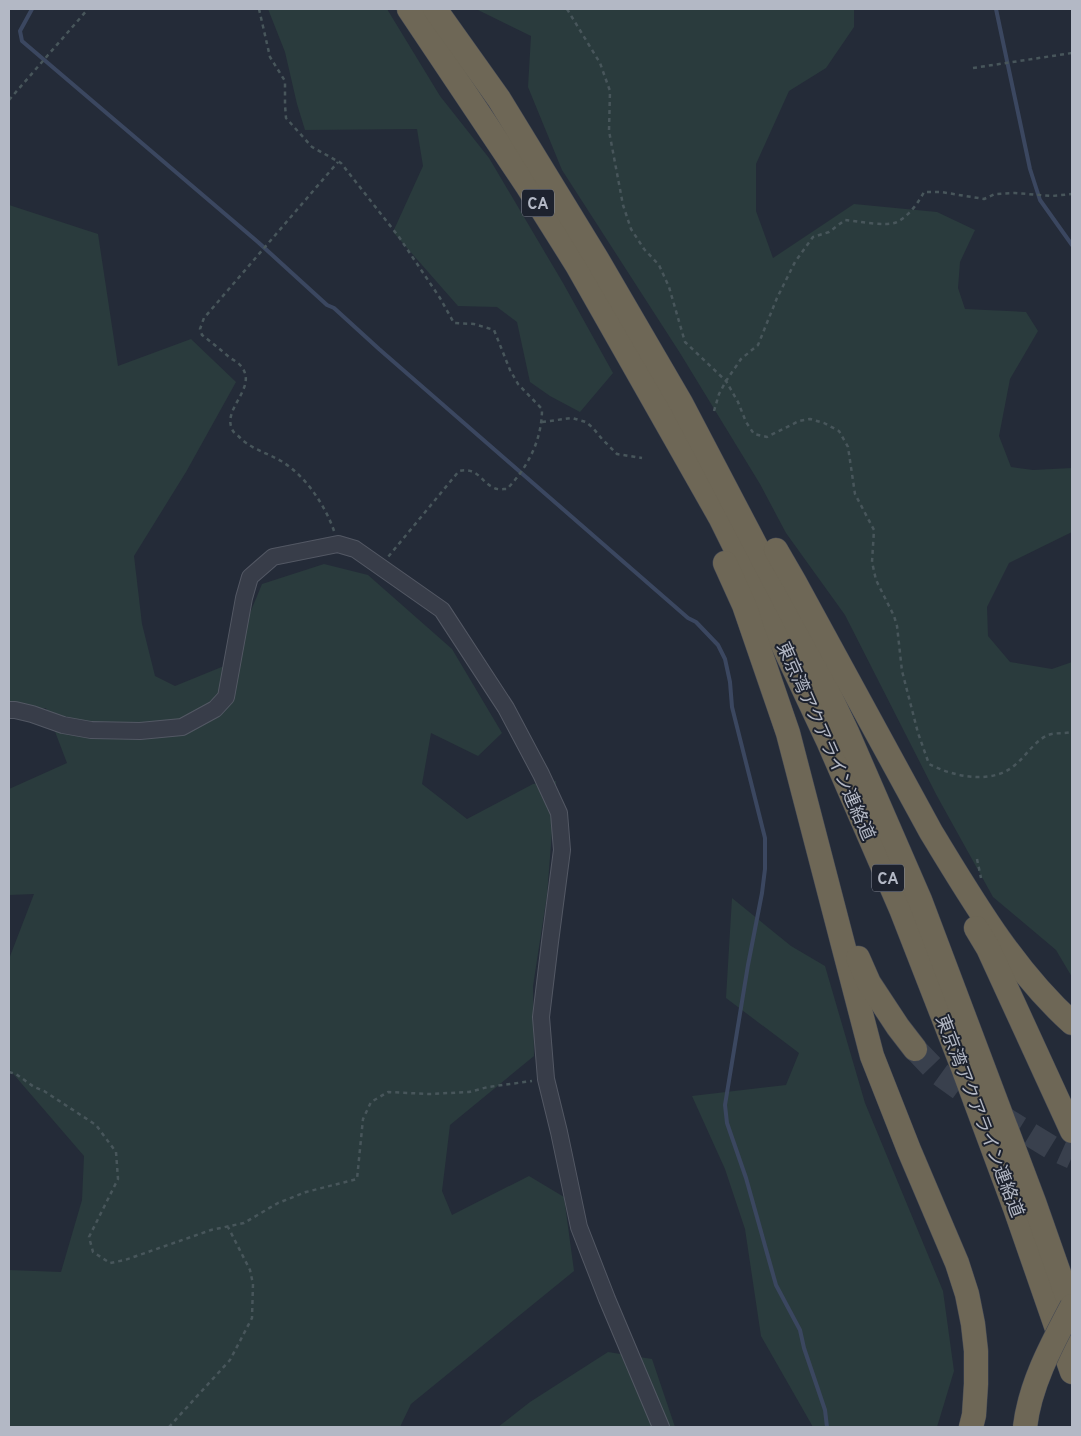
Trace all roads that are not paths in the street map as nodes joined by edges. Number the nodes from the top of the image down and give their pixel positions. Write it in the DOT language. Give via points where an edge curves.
graph roads {
  1 [pos="409,9"];
  2 [pos="436,9"];
  3 [pos="587,262"];
  4 [pos="666,399"];
  5 [pos="9,710"];
  6 [pos="930,832"];
  7 [pos="822,866"];
  8 [pos="1072,1023"];
  9 [pos="915,1049"];
  10 [pos="1072,1132"];
  11 [pos="1072,1308"];
  12 [pos="1072,1372"];
  13 [pos="661,1427"];
  14 [pos="971,1427"];
  15 [pos="1025,1427"];
  1 -- 3 [label="highway, CA" via="523,179"];
  2 -- 3 [label="highway, CA" via="499,99"];
  3 -- 4 [label="highway, CA"];
  3 -- 6 [label="highway" via="694,397 749,505 794,581"];
  3 -- 7 [label="highway" via="612,342 709,528 744,605 788,733"];
  4 -- 11 [label="highway, 東京湾アクアライン連絡道 / CA" via="791,612 847,732 916,891 1000,1108"];
  4 -- 12 [label="highway, 東京湾アクアライン連絡道 / CA" via="829,743 901,909 1015,1208"];
  5 -- 13 [label="street" via="32,714 63,726 91,730 140,730 182,727 215,709 226,696 250,577 273,557 338,544 355,549 442,610 506,708 559,813 562,850 541,1018 546,1078 579,1227"];
  6 -- 8 [label="highway" via="1008,952"];
  6 -- 10 [label="highway" via="943,868 988,948"];
  7 -- 9 [label="highway" via="869,984"];
  7 -- 14 [label="highway" via="872,1056 957,1263 966,1294 976,1351"];
  11 -- 15 [label="highway, bridge" via="1045,1359"];
}
